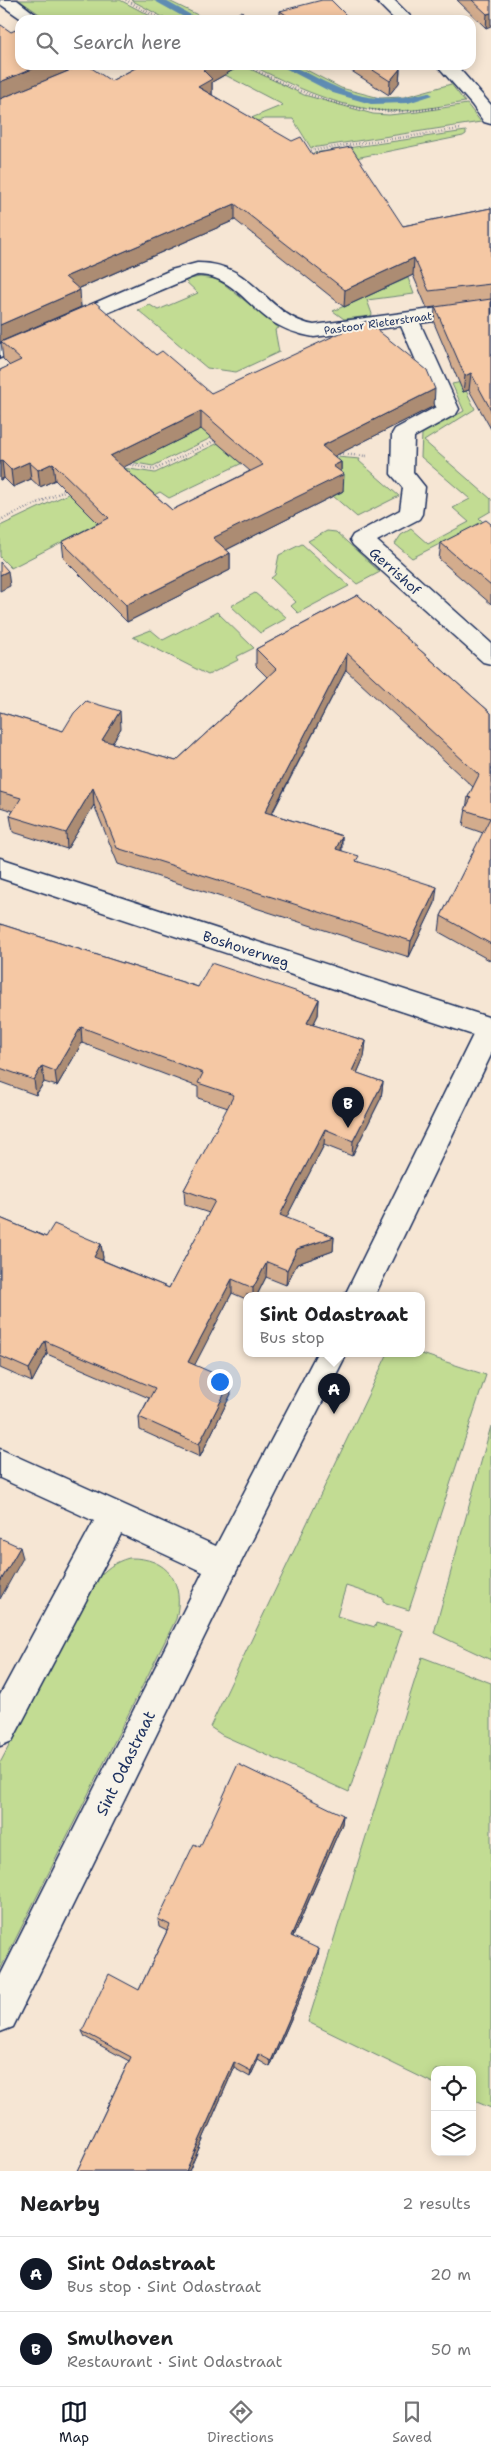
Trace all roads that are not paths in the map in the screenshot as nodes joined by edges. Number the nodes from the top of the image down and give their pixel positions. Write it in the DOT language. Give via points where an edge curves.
graph roads {
  1 [pos="6,0"];
  2 [pos="384,0"];
  3 [pos="27,15"];
  4 [pos="400,15"];
  5 [pos="452,70"];
  6 [pos="485,99"];
  7 [pos="491,118"];
  8 [pos="491,307"];
  9 [pos="408,319"];
  10 [pos="0,352"];
  11 [pos="491,656"];
  12 [pos="0,868"];
  13 [pos="490,1029"];
  14 [pos="361,1292"];
  15 [pos="330,1357"];
  16 [pos="0,1463"];
  17 [pos="114,1515"];
  18 [pos="223,1565"];
  19 [pos="0,1729"];
  20 [pos="0,2014"];
  1 -- 3 [label="street"];
  2 -- 4 [label="street"];
  5 -- 6 [label="street"];
  6 -- 7 [label="street"];
  8 -- 9 [label="street, Pastoor Rieterstraat"];
  9 -- 10 [label="street, Pastoor Rieterstraat" via="328,330 302,329 283,320 232,277 198,268"];
  9 -- 11 [label="street, Gerrishof" via="448,409 403,434 402,474 414,487 411,514 361,540"];
  12 -- 13 [label="street, Boshoverweg"];
  13 -- 14 [label="street"];
  15 -- 18 [label="street, Sint Odastraat"];
  16 -- 17 [label="street"];
  17 -- 18 [label="street"];
  17 -- 19 [label="street"];
  18 -- 20 [label="street, Sint Odastraat"];
}
